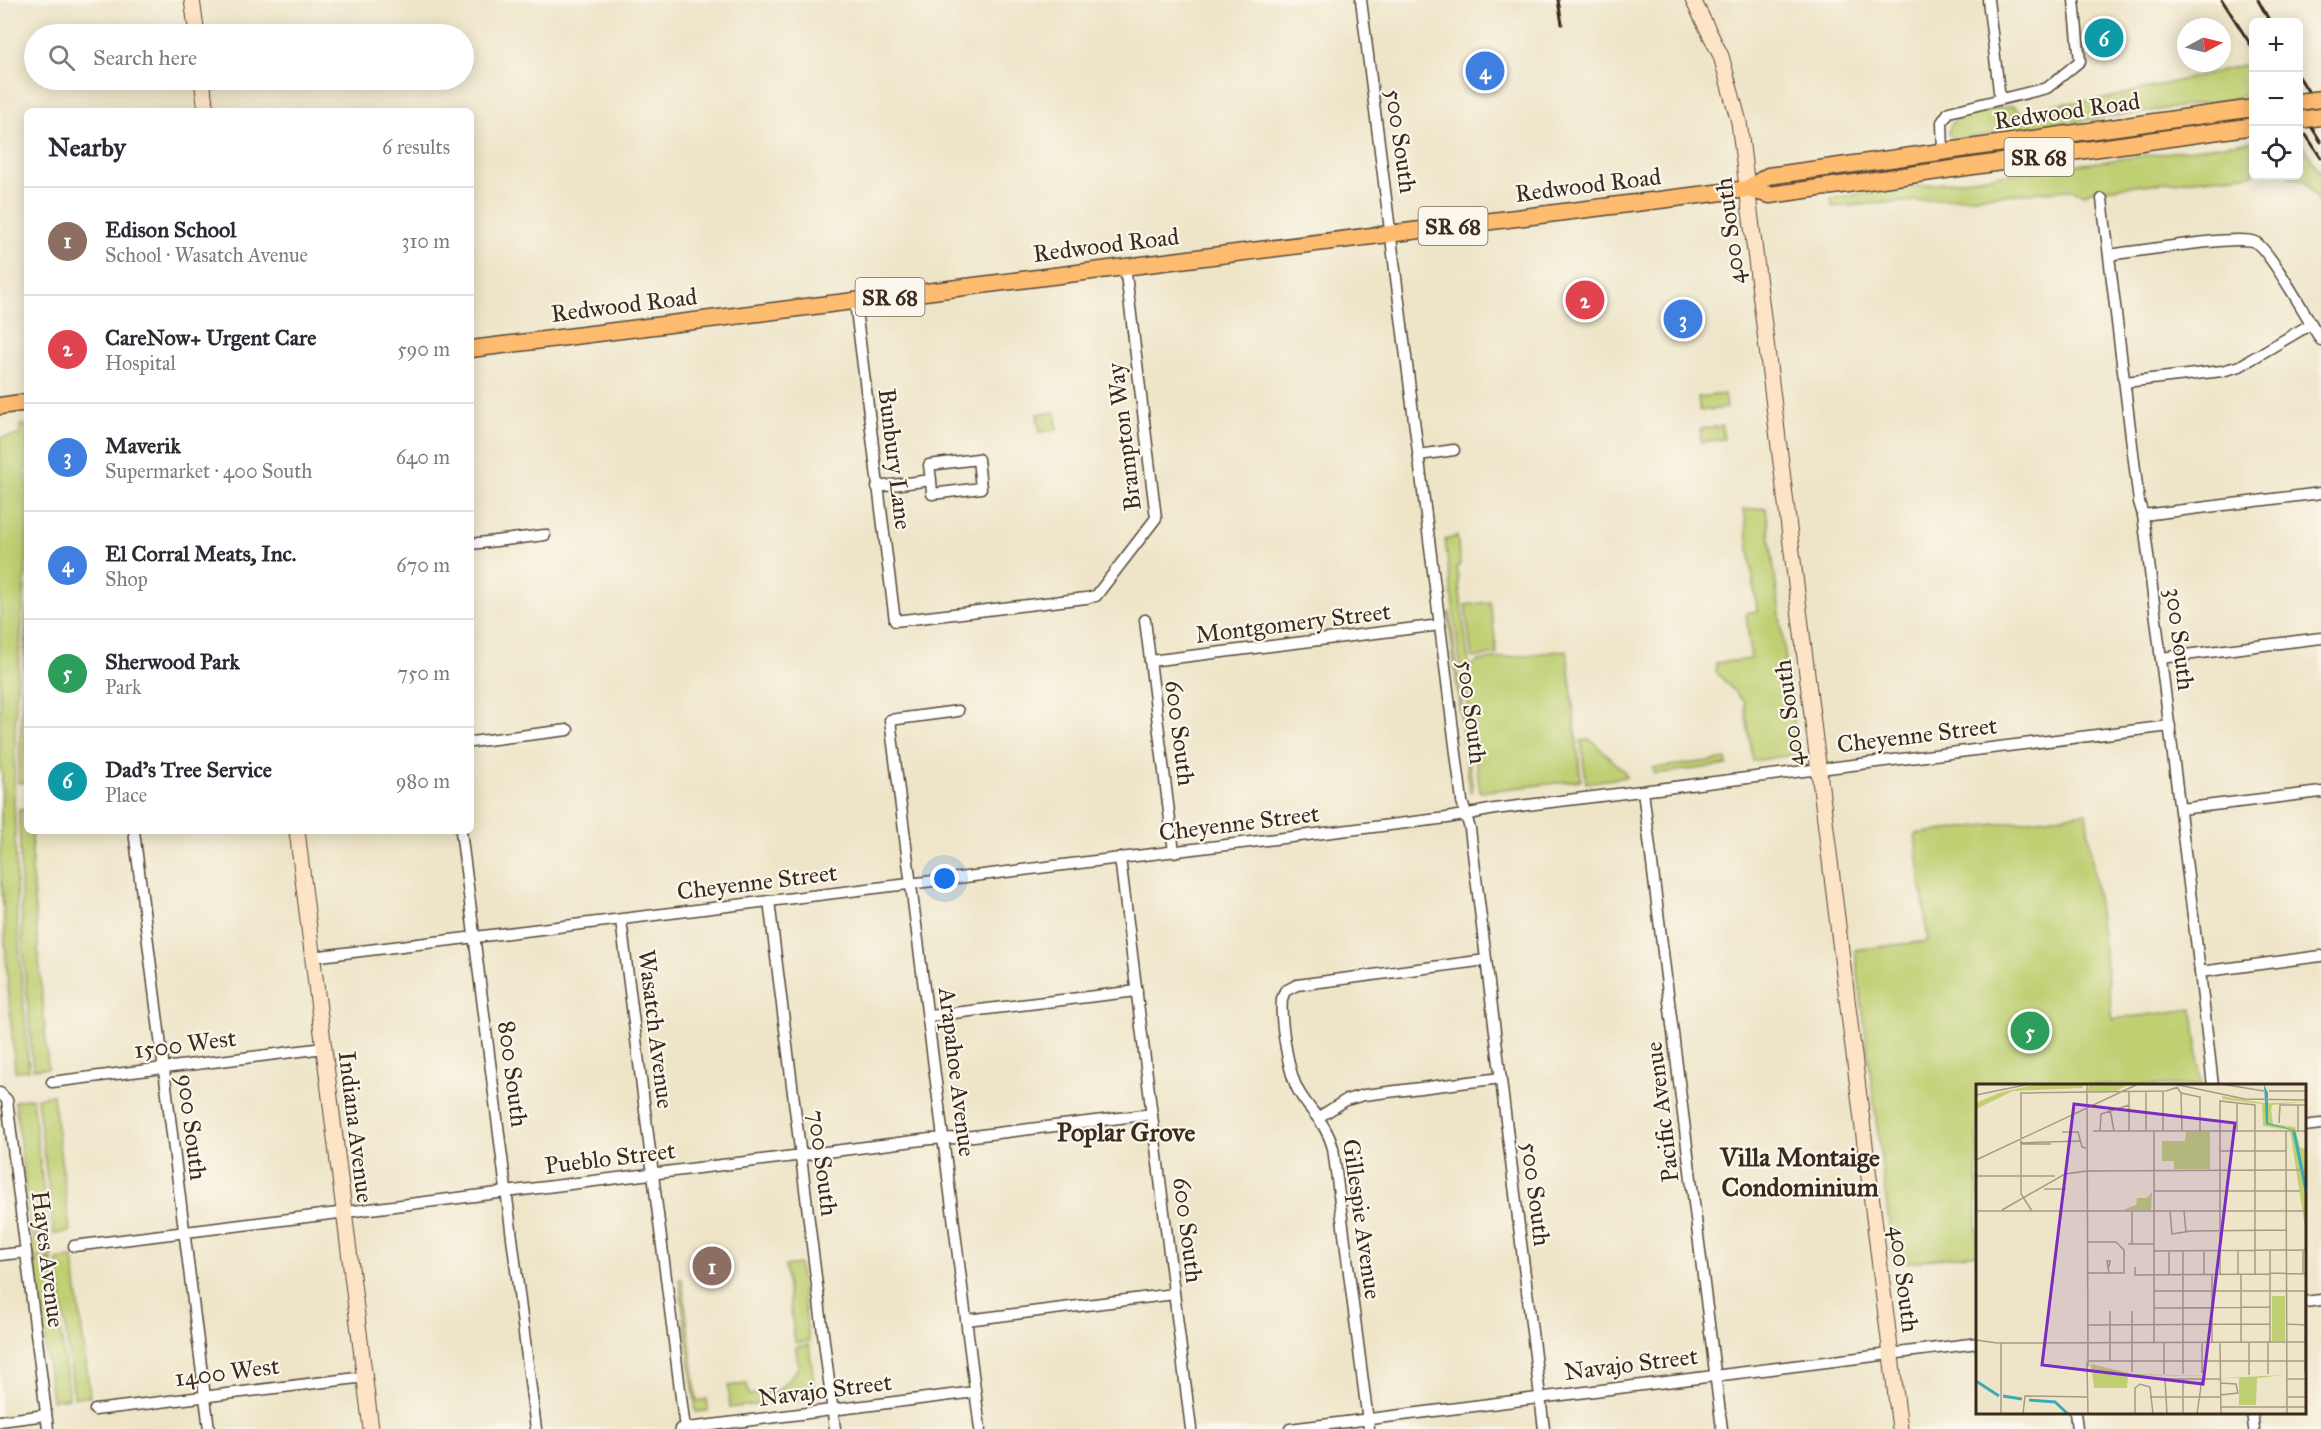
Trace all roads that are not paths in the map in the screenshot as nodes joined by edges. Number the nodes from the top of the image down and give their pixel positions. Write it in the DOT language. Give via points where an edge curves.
graph roads {
  1 [pos="192,0"];
  2 [pos="1361,0"];
  3 [pos="1693,0"];
  4 [pos="1988,0"];
  5 [pos="2074,0"];
  6 [pos="196,24"];
  7 [pos="203,90"];
  8 [pos="2000,99"];
  9 [pos="2321,99"];
  10 [pos="2303,101"];
  11 [pos="206,108"];
  12 [pos="2249,108"];
  13 [pos="2321,117"];
  14 [pos="2303,119"];
  15 [pos="2249,127"];
  16 [pos="1943,153"];
  17 [pos="1747,189"];
  18 [pos="2102,199"];
  19 [pos="1392,233"];
  20 [pos="2109,255"];
  21 [pos="1125,267"];
  22 [pos="855,302"];
  23 [pos="2311,324"];
  24 [pos="2321,340"];
  25 [pos="474,350"];
  26 [pos="2124,382"];
  27 [pos="24,402"];
  28 [pos="0,406"];
  29 [pos="1454,450"];
  30 [pos="1419,455"];
  31 [pos="931,480"];
  32 [pos="877,487"];
  33 [pos="2321,493"];
  34 [pos="2143,515"];
  35 [pos="545,535"];
  36 [pos="474,544"];
  37 [pos="1145,620"];
  38 [pos="895,621"];
  39 [pos="1440,626"];
  40 [pos="2321,638"];
  41 [pos="2161,658"];
  42 [pos="1150,661"];
  43 [pos="958,711"];
  44 [pos="2170,726"];
  45 [pos="568,730"];
  46 [pos="474,742"];
  47 [pos="1819,769"];
  48 [pos="1643,791"];
  49 [pos="2321,792"];
  50 [pos="2180,809"];
  51 [pos="1465,813"];
  52 [pos="134,834"];
  53 [pos="297,834"];
  54 [pos="461,834"];
  55 [pos="1174,852"];
  56 [pos="1120,858"];
  57 [pos="912,884"];
  58 [pos="769,901"];
  59 [pos="621,920"];
  60 [pos="474,938"];
  61 [pos="2321,956"];
  62 [pos="312,957"];
  63 [pos="1486,960"];
  64 [pos="2200,972"];
  65 [pos="1137,991"];
  66 [pos="928,1016"];
  67 [pos="324,1048"];
  68 [pos="164,1068"];
  69 [pos="1501,1078"];
  70 [pos="51,1082"];
  71 [pos="2212,1084"];
  72 [pos="2,1094"];
  73 [pos="1152,1114"];
  74 [pos="1319,1117"];
  75 [pos="2321,1124"];
  76 [pos="2306,1126"];
  77 [pos="944,1139"];
  78 [pos="801,1155"];
  79 [pos="653,1174"];
  80 [pos="506,1192"];
  81 [pos="344,1212"];
  82 [pos="184,1232"];
  83 [pos="74,1246"];
  84 [pos="26,1252"];
  85 [pos="0,1255"];
  86 [pos="1174,1294"];
  87 [pos="2321,1300"];
  88 [pos="2306,1302"];
  89 [pos="966,1320"];
  90 [pos="1976,1343"];
  91 [pos="1890,1354"];
  92 [pos="1715,1376"];
  93 [pos="364,1377"];
  94 [pos="975,1392"];
  95 [pos="205,1396"];
  96 [pos="1540,1397"];
  97 [pos="95,1410"];
  98 [pos="832,1410"];
  99 [pos="2075,1414"];
  100 [pos="2252,1414"];
  101 [pos="46,1415"];
  102 [pos="0,1421"];
  103 [pos="1368,1424"];
  104 [pos="48,1429"];
  105 [pos="209,1429"];
  106 [pos="371,1429"];
  107 [pos="536,1429"];
  108 [pos="680,1429"];
  109 [pos="685,1429"];
  110 [pos="834,1429"];
  111 [pos="980,1429"];
  112 [pos="1191,1429"];
  113 [pos="1290,1429"];
  114 [pos="1544,1429"];
  115 [pos="1722,1429"];
  116 [pos="1900,1429"];
  117 [pos="2077,1429"];
  118 [pos="2254,1429"];
  1 -- 6 [label="main road"];
  2 -- 19 [label="street, 500 South"];
  3 -- 17 [label="main road, 400 South" via="1715,41 1732,89"];
  4 -- 8 [label="street"];
  5 -- 8 [label="street" via="2080,61 2047,88"];
  7 -- 11 [label="main road"];
  8 -- 16 [label="street" via="1949,112 1942,122"];
  9 -- 10 [label="main road, bridge"];
  12 -- 16 [label="main road, Redwood Road / SR 68"];
  13 -- 14 [label="main road, bridge"];
  15 -- 17 [label="main road, Redwood Road / SR 68" via="1770,195"];
  16 -- 17 [label="main road, Redwood Road / SR 68" via="1768,176"];
  17 -- 19 [label="main road, Redwood Road / SR 68"];
  17 -- 47 [label="main road, 400 South"];
  18 -- 20 [label="street, 300 South"];
  19 -- 21 [label="main road, Redwood Road / SR 68"];
  19 -- 30 [label="street, 500 South"];
  20 -- 23 [label="street" via="2229,240 2254,242 2267,254"];
  20 -- 26 [label="street, 300 South"];
  21 -- 22 [label="main road, Redwood Road / SR 68"];
  21 -- 38 [label="street, Brampton Way" via="1156,518 1096,596"];
  22 -- 25 [label="main road, Redwood Road / SR 68"];
  22 -- 32 [label="street, Bunbury Lane"];
  23 -- 24 [label="street"];
  23 -- 26 [label="street" via="2240,366"];
  26 -- 34 [label="street, 300 South"];
  27 -- 28 [label="main road"];
  29 -- 30 [label="street"];
  30 -- 39 [label="street, 500 South"];
  31 -- 31 [label="street" via="929,465 978,459 981,488 932,494"];
  31 -- 32 [label="street"];
  32 -- 38 [label="street, Bunbury Lane"];
  33 -- 34 [label="street"];
  34 -- 41 [label="street, 300 South"];
  35 -- 36 [label="street"];
  37 -- 42 [label="street, 600 South"];
  39 -- 42 [label="street, Montgomery Street"];
  39 -- 51 [label="street, 500 South"];
  40 -- 41 [label="street"];
  41 -- 44 [label="street, 300 South"];
  42 -- 55 [label="street, 600 South"];
  43 -- 57 [label="street, Arapahoe Avenue" via="890,720"];
  44 -- 47 [label="street, Cheyenne Street"];
  44 -- 50 [label="street, 300 South"];
  45 -- 46 [label="street"];
  47 -- 48 [label="street, Cheyenne Street"];
  47 -- 91 [label="main road, 400 South"];
  48 -- 51 [label="street, Cheyenne Street"];
  48 -- 92 [label="street, Pacific Avenue"];
  49 -- 50 [label="street"];
  50 -- 64 [label="street, 300 South"];
  51 -- 55 [label="street, Cheyenne Street"];
  51 -- 63 [label="street, 500 South"];
  52 -- 68 [label="street, 900 South"];
  53 -- 62 [label="main road, Indiana Avenue"];
  54 -- 60 [label="street, 800 South"];
  55 -- 56 [label="street, Cheyenne Street"];
  56 -- 57 [label="street, Cheyenne Street"];
  56 -- 65 [label="street, 600 South"];
  57 -- 58 [label="street, Cheyenne Street"];
  57 -- 66 [label="street, Arapahoe Avenue"];
  58 -- 59 [label="street, Cheyenne Street"];
  58 -- 78 [label="street, 700 South"];
  59 -- 60 [label="street, Cheyenne Street"];
  59 -- 79 [label="street, Wasatch Avenue"];
  60 -- 62 [label="street, Cheyenne Street"];
  60 -- 80 [label="street, 800 South"];
  61 -- 64 [label="street"];
  62 -- 67 [label="main road, Indiana Avenue"];
  63 -- 69 [label="street, 500 South"];
  63 -- 74 [label="street, Gillespie Avenue" via="1297,985 1286,991 1281,1003 1292,1074 1299,1093"];
  64 -- 71 [label="street, 300 South"];
  65 -- 66 [label="street"];
  65 -- 73 [label="street, 600 South"];
  66 -- 77 [label="street, Arapahoe Avenue"];
  67 -- 68 [label="street, 1500 West"];
  67 -- 81 [label="main road, Indiana Avenue"];
  68 -- 70 [label="street, 1500 West"];
  68 -- 82 [label="street, 900 South"];
  69 -- 74 [label="street" via="1364,1095 1346,1100"];
  69 -- 96 [label="street, 500 South"];
  72 -- 84 [label="street, Hayes Avenue" via="7,1100"];
  73 -- 77 [label="street, Pueblo Street"];
  73 -- 86 [label="street, 600 South"];
  74 -- 103 [label="street, Gillespie Avenue" via="1330,1135 1334,1154"];
  75 -- 76 [label="street"];
  77 -- 78 [label="street, Pueblo Street"];
  77 -- 89 [label="street, Arapahoe Avenue"];
  78 -- 79 [label="street, Pueblo Street"];
  78 -- 98 [label="street, 700 South"];
  79 -- 80 [label="street, Pueblo Street"];
  79 -- 109 [label="street, Wasatch Avenue"];
  80 -- 81 [label="street, Pueblo Street"];
  80 -- 107 [label="street, 800 South"];
  81 -- 82 [label="street, Pueblo Street"];
  81 -- 93 [label="main road, Indiana Avenue"];
  82 -- 83 [label="street, Pueblo Street"];
  82 -- 95 [label="street, 900 South"];
  84 -- 85 [label="street"];
  84 -- 101 [label="street, Hayes Avenue"];
  86 -- 89 [label="street"];
  86 -- 112 [label="street, 600 South"];
  87 -- 88 [label="street"];
  89 -- 94 [label="street, Arapahoe Avenue"];
  90 -- 91 [label="street, Navajo Street"];
  91 -- 92 [label="street, Navajo Street"];
  91 -- 116 [label="main road, 400 South"];
  92 -- 96 [label="street, Navajo Street"];
  92 -- 115 [label="street, Pacific Avenue"];
  93 -- 95 [label="street, 1400 West"];
  93 -- 106 [label="main road, Indiana Avenue"];
  94 -- 98 [label="street, Navajo Street"];
  94 -- 111 [label="street, Arapahoe Avenue"];
  95 -- 97 [label="street, 1400 West"];
  95 -- 105 [label="street, 900 South"];
  96 -- 103 [label="street, Navajo Street"];
  96 -- 114 [label="street, 500 South"];
  98 -- 109 [label="street, Navajo Street"];
  98 -- 110 [label="street, 700 South"];
  99 -- 117 [label="street"];
  100 -- 118 [label="street"];
  101 -- 102 [label="street"];
  101 -- 104 [label="street, Hayes Avenue"];
  103 -- 113 [label="street, Navajo Street"];
  108 -- 109 [label="street, Navajo Street"];
}
